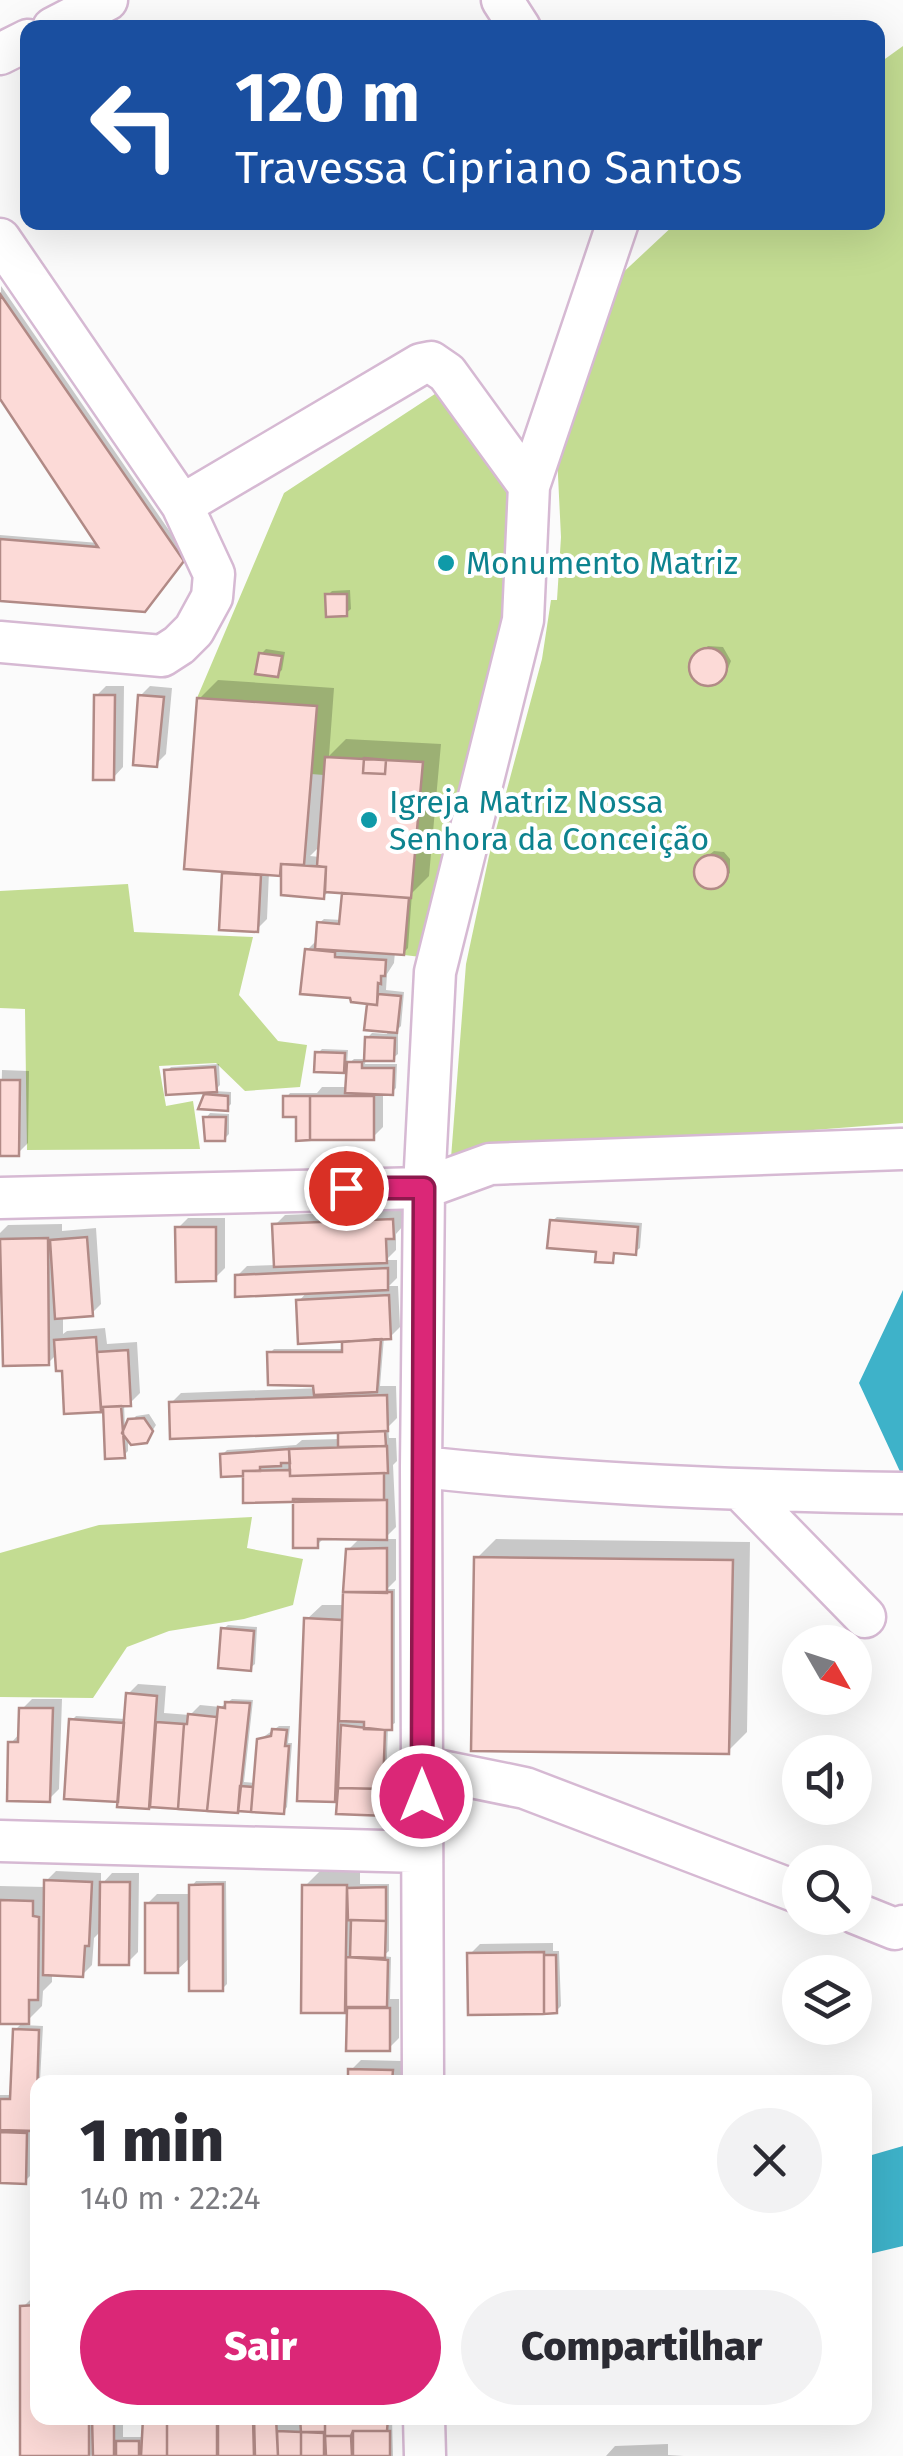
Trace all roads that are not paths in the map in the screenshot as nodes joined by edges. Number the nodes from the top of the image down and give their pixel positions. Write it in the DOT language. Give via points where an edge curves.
graph roads {
  1 [pos="107,0"];
  2 [pos="68,20"];
  3 [pos="615,230"];
  4 [pos="0,239"];
  5 [pos="529,486"];
  6 [pos="182,505"];
  7 [pos="0,642"];
  8 [pos="901,1149"];
  9 [pos="424,1188"];
  10 [pos="0,1198"];
  11 [pos="421,1467"];
  12 [pos="742,1491"];
  13 [pos="903,1494"];
  14 [pos="865,1617"];
  15 [pos="422,1768"];
  16 [pos="0,1842"];
  17 [pos="422,1852"];
  18 [pos="782,1886"];
  19 [pos="872,1919"];
  20 [pos="903,1926"];
  21 [pos="423,2075"];
  22 [pos="424,2425"];
  23 [pos="424,2456"];
  1 -- 2 [label="street"];
  3 -- 5 [label="street"];
  4 -- 6 [label="street"];
  5 -- 6 [label="street" via="447,373 431,362"];
  5 -- 9 [label="street" via="523,620 435,972"];
  6 -- 7 [label="street" via="214,574 212,597 179,645 162,656"];
  8 -- 9 [label="street" via="490,1164"];
  9 -- 10 [label="street"];
  9 -- 11 [label="street"];
  11 -- 12 [label="street"];
  11 -- 15 [label="street"];
  12 -- 13 [label="street"];
  12 -- 14 [label="street"];
  15 -- 17 [label="street"];
  15 -- 18 [label="street" via="525,1788"];
  16 -- 17 [label="street"];
  17 -- 21 [label="street"];
  19 -- 20 [label="street"];
  22 -- 23 [label="street"];
}
